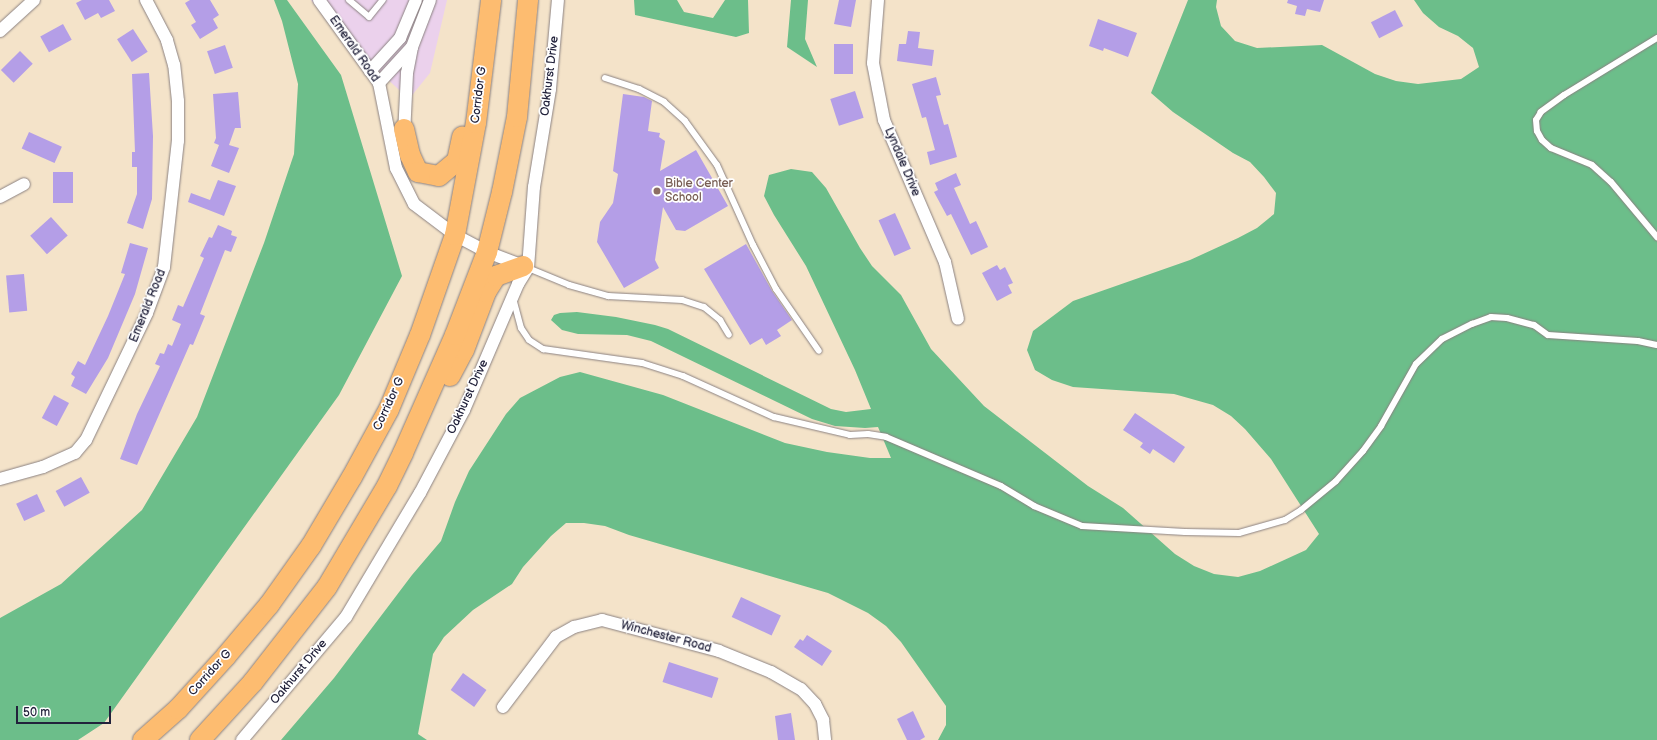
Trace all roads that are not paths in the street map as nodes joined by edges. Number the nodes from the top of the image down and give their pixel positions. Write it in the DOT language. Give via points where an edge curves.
graph roads {
  1 [pos="34,0"];
  2 [pos="146,0"];
  3 [pos="319,0"];
  4 [pos="349,0"];
  5 [pos="382,0"];
  6 [pos="416,0"];
  7 [pos="430,0"];
  8 [pos="528,0"];
  9 [pos="558,0"];
  10 [pos="878,0"];
  11 [pos="490,3"];
  12 [pos="0,31"];
  13 [pos="1657,38"];
  14 [pos="412,47"];
  15 [pos="370,71"];
  16 [pos="605,78"];
  17 [pos="379,83"];
  18 [pos="404,129"];
  19 [pos="24,184"];
  20 [pos="404,184"];
  21 [pos="0,197"];
  22 [pos="454,235"];
  23 [pos="1657,238"];
  24 [pos="487,252"];
  25 [pos="526,267"];
  26 [pos="513,297"];
  27 [pos="958,319"];
  28 [pos="728,335"];
  29 [pos="1657,345"];
  30 [pos="819,351"];
  31 [pos="403,453"];
  32 [pos="0,479"];
  33 [pos="503,707"];
  34 [pos="143,740"];
  35 [pos="200,740"];
  36 [pos="242,740"];
  37 [pos="825,740"];
  1 -- 12 [label="street"];
  2 -- 32 [label="street, Emerald Road" via="167,40 174,65 178,101 178,141 164,267 146,313 86,440 75,453 43,467"];
  3 -- 15 [label="street, Emerald Road"];
  4 -- 5 [label="lane" via="369,17"];
  6 -- 15 [label="street" via="400,38"];
  7 -- 14 [label="street"];
  8 -- 24 [label="highway" via="517,118"];
  9 -- 25 [label="street, Oakhurst Drive" via="550,88 534,187"];
  10 -- 27 [label="street, Lyndale Drive" via="872,63 884,120 945,262"];
  11 -- 18 [label="highway" via="457,161 440,176 418,172 410,155"];
  11 -- 22 [label="highway, Corridor G" via="476,123"];
  13 -- 23 [label="lane" via="1564,95 1541,112 1536,120 1537,131 1542,140 1551,148 1592,165 1611,182"];
  14 -- 17 [label="street"];
  14 -- 18 [label="street" via="407,73"];
  15 -- 17 [label="street, Emerald Road"];
  16 -- 30 [label="lane" via="639,89 664,102 685,121 717,164 753,245 776,289"];
  17 -- 20 [label="street, Emerald Road" via="396,168"];
  18 -- 20 [label="street"];
  19 -- 21 [label="street"];
  20 -- 22 [label="street, Emerald Road" via="414,204"];
  22 -- 24 [label="street, Emerald Road"];
  22 -- 34 [label="highway, Corridor G" via="420,335 389,409 311,546 269,605 226,656 178,708"];
  24 -- 25 [label="street, Emerald Road"];
  24 -- 31 [label="highway" via="455,335"];
  25 -- 26 [label="street, Oakhurst Drive"];
  25 -- 28 [label="lane" via="569,285 608,296 682,300 704,306 720,320"];
  25 -- 31 [label="highway" via="496,276 486,292 464,350 429,416"];
  26 -- 29 [label="lane" via="521,328 529,340 544,349 642,363 683,376 774,417 850,435 886,437 1001,486 1034,506 1082,526 1185,532 1239,532 1285,520 1301,510 1336,481 1363,451 1420,360 1442,339 1472,324 1492,317 1507,318 1534,325 1548,335 1638,341"];
  26 -- 36 [label="street, Oakhurst Drive" via="464,410 420,493 350,610"];
  31 -- 35 [label="highway" via="388,486 327,587 253,682"];
  33 -- 37 [label="street, Winchester Road" via="556,637 574,627 602,620 719,651 771,672 801,689 815,704 823,720"];
}
